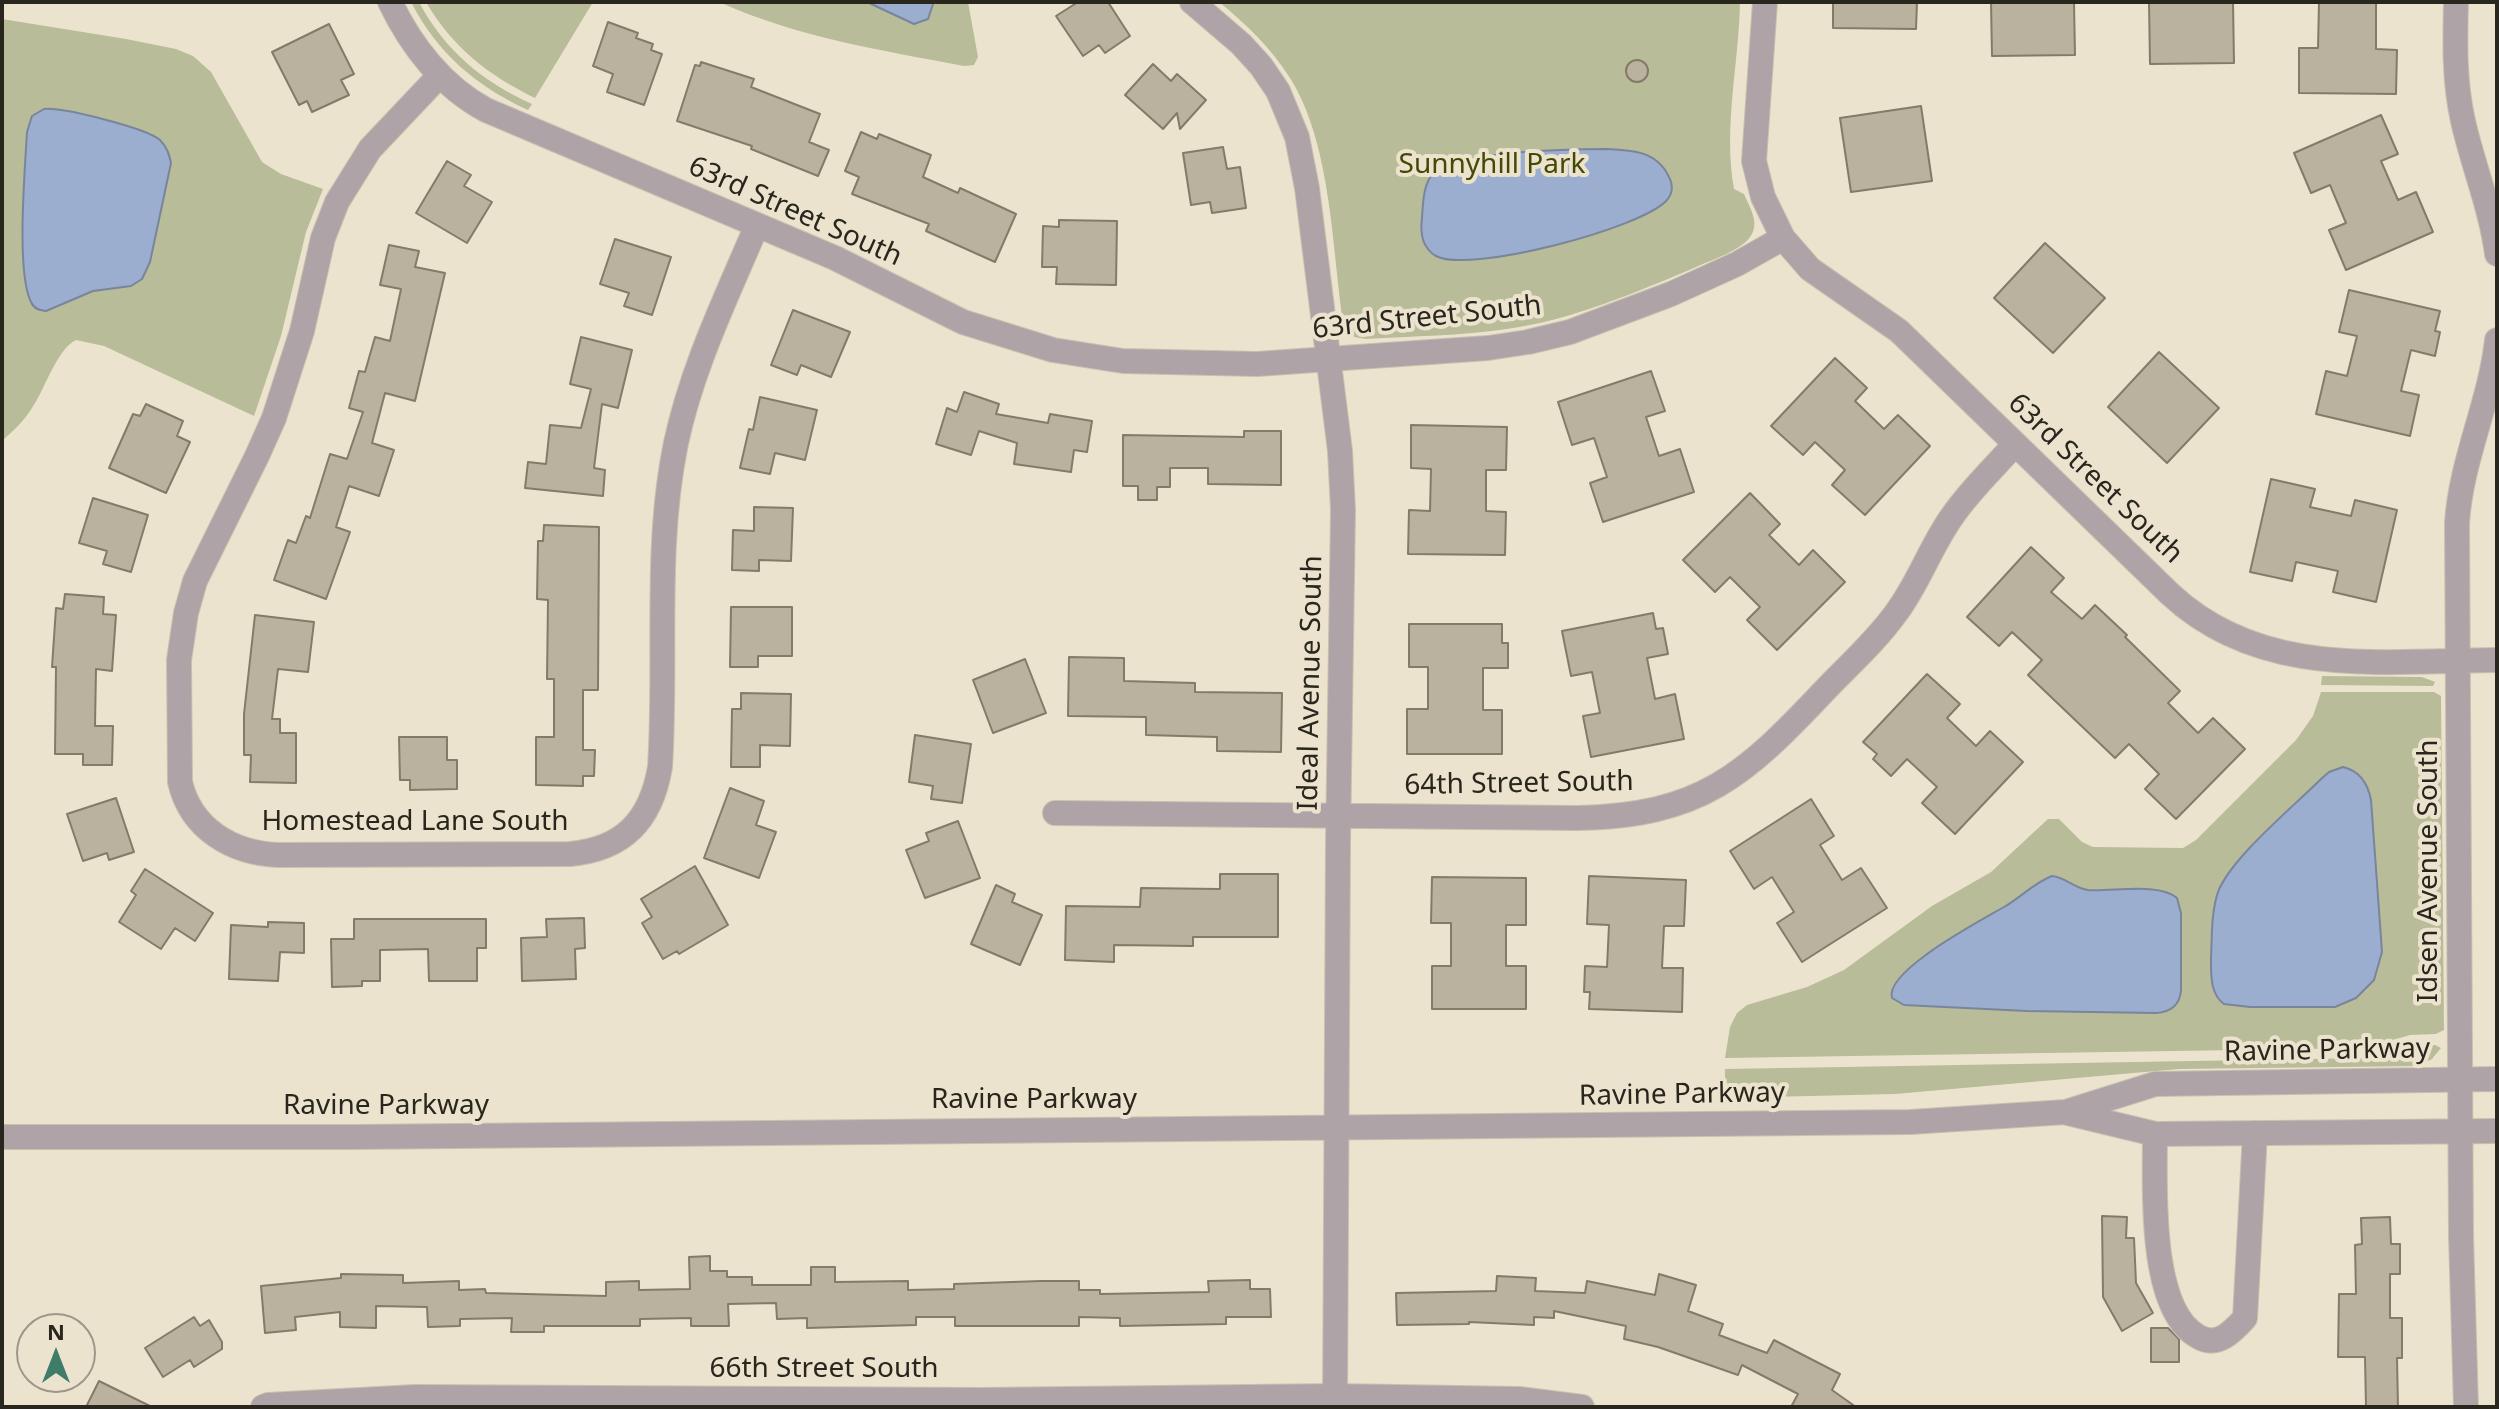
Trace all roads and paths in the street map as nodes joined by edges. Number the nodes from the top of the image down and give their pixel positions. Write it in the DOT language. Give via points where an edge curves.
graph roads {
  1 [pos="390,2"];
  2 [pos="1192,2"];
  3 [pos="1765,2"];
  4 [pos="2456,2"];
  5 [pos="440,75"];
  6 [pos="757,225"];
  7 [pos="1783,238"];
  8 [pos="2497,254"];
  9 [pos="2497,340"];
  10 [pos="1328,359"];
  11 [pos="2015,444"];
  12 [pos="2497,660"];
  13 [pos="2457,661"];
  14 [pos="1055,813"];
  15 [pos="1339,816"];
  16 [pos="2497,1079"];
  17 [pos="2460,1080"];
  18 [pos="2066,1112"];
  19 [pos="1337,1129"];
  20 [pos="2460,1131"];
  21 [pos="2497,1131"];
  22 [pos="2255,1133"];
  23 [pos="2155,1134"];
  24 [pos="2,1137"];
  25 [pos="1335,1402"];
  26 [pos="981,1403"];
  27 [pos="263,1407"];
  28 [pos="1582,1407"];
  29 [pos="2466,1407"];
  1 -- 5 [label="street, 63rd Street South"];
  2 -- 10 [label="street, Ideal Avenue South" via="1261,66 1294,128 1307,188"];
  3 -- 7 [label="street" via="1754,161 1763,197"];
  4 -- 8 [label="street" via="2458,94"];
  5 -- 6 [label="street, 63rd Street South" via="471,102 506,121"];
  5 -- 6 [label="street, Homestead Lane South" via="370,149 337,202 274,418 207,553 188,605 179,660 180,782 197,818 239,849 278,855 570,854 610,845 639,821 655,792 660,767 665,532 676,443 701,358"];
  6 -- 10 [label="street, 63rd Street South" via="963,322 1053,350 1150,363"];
  7 -- 10 [label="street, 63rd Street South" via="1692,286 1553,337 1504,346"];
  7 -- 11 [label="street, 63rd Street South" via="1810,269 1899,331"];
  9 -- 13 [label="street, Idsen Avenue South" via="2460,495"];
  10 -- 15 [label="street, Ideal Avenue South" via="1343,510"];
  11 -- 13 [label="street, 63rd Street South" via="2178,601 2238,639 2313,659"];
  11 -- 15 [label="street, 64th Street South" via="1957,510 1884,628 1770,747 1711,790 1670,807 1620,817"];
  12 -- 13 [label="street, 63rd Street South"];
  13 -- 17 [label="street, Idsen Avenue South"];
  14 -- 15 [label="street, 64th Street South"];
  15 -- 19 [label="street, Ideal Avenue South"];
  16 -- 17 [label="street, Ravine Parkway"];
  17 -- 18 [label="street, Ravine Parkway" via="2155,1084"];
  17 -- 20 [label="street, Idsen Avenue South"];
  18 -- 19 [label="street, Ravine Parkway" via="1897,1122"];
  18 -- 23 [label="street, Ravine Parkway"];
  19 -- 24 [label="street, Ravine Parkway"];
  19 -- 25 [label="street, Ideal Avenue South"];
  20 -- 21 [label="street, Ravine Parkway"];
  20 -- 22 [label="street, Ravine Parkway"];
  20 -- 29 [label="street, Idsen Avenue South"];
  22 -- 23 [label="street, Ravine Parkway"];
  22 -- 23 [label="street" via="2245,1318 2226,1338 2205,1341 2185,1330 2168,1295 2157,1249"];
  25 -- 26 [label="street, 66th Street South"];
  25 -- 28 [label="street, 66th Street South" via="1519,1399"];
  26 -- 27 [label="street, 66th Street South" via="415,1397"];
}
